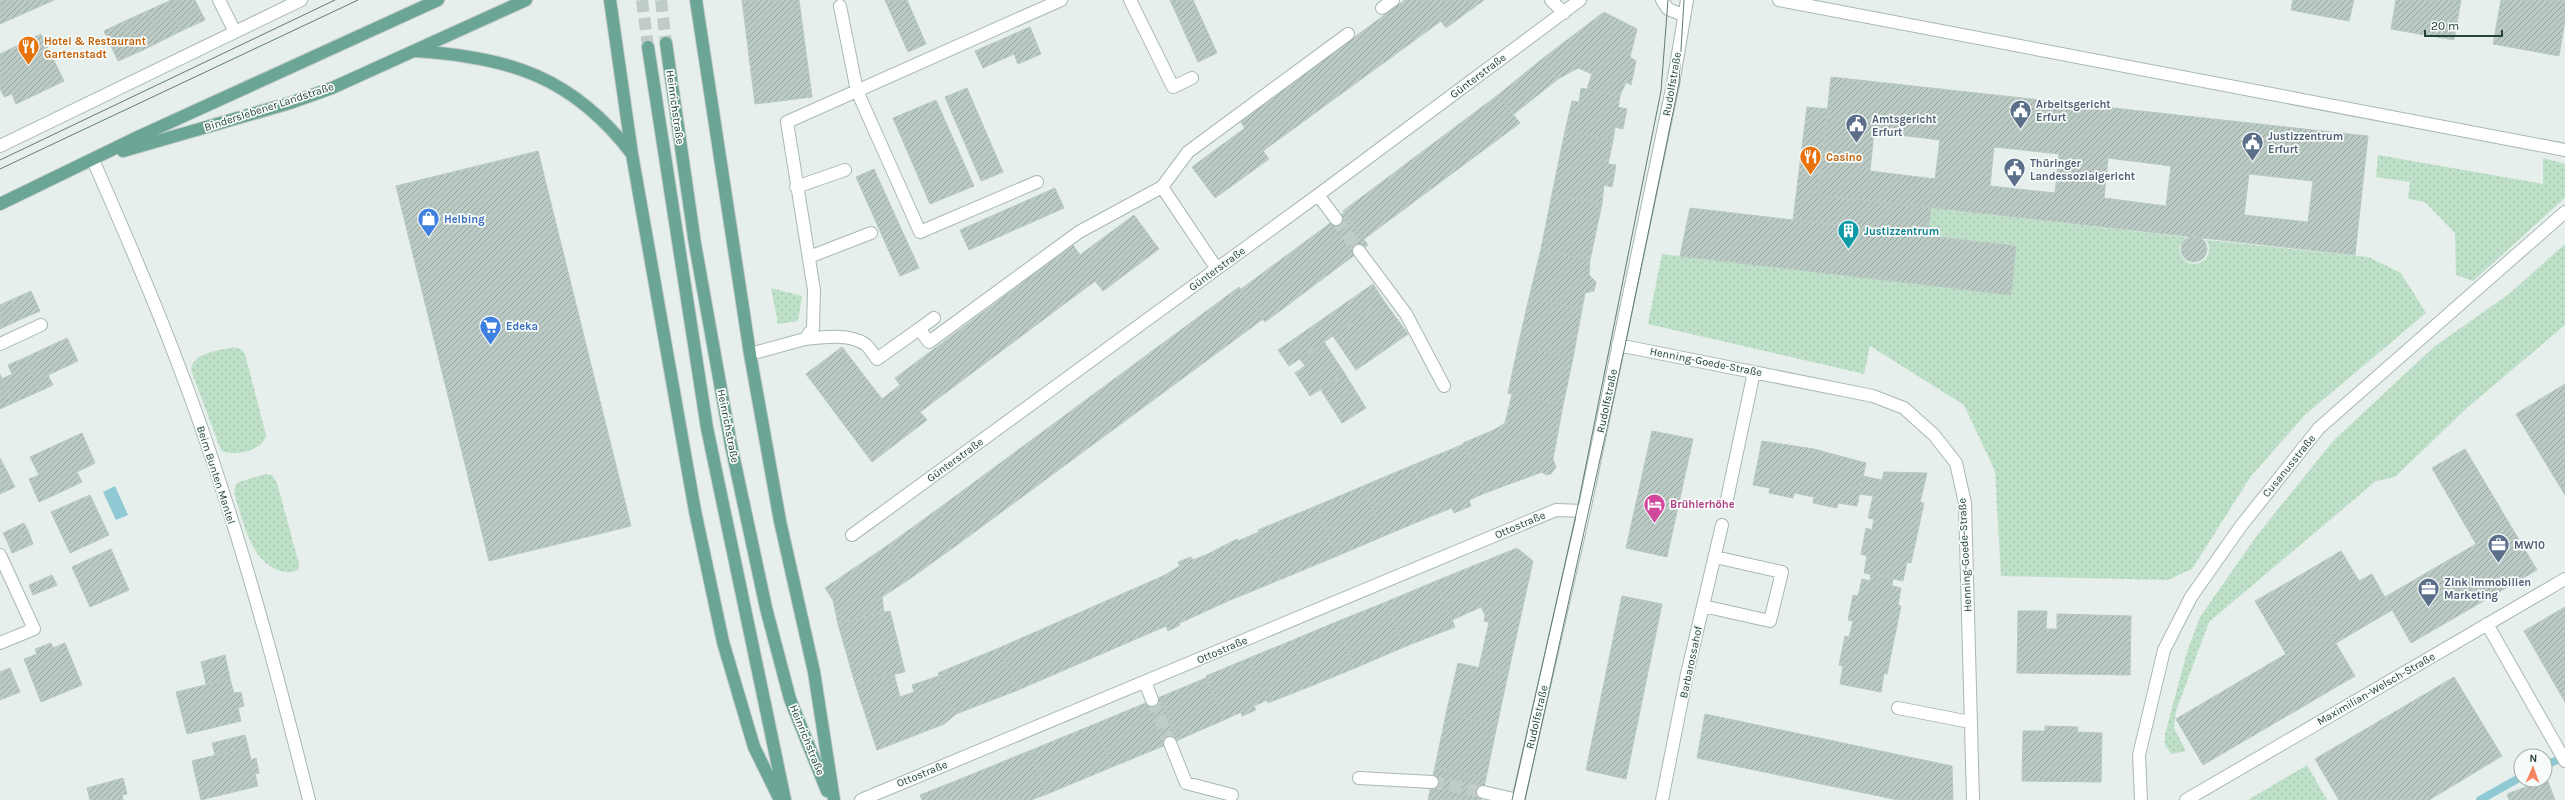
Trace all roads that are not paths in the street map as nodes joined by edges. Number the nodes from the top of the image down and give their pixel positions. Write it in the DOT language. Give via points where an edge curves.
graph roads {
  1 [pos="218,0"];
  2 [pos="301,0"];
  3 [pos="438,0"];
  4 [pos="526,0"];
  5 [pos="610,0"];
  6 [pos="696,0"];
  7 [pos="1061,0"];
  8 [pos="1130,0"];
  9 [pos="1393,0"];
  10 [pos="1550,0"];
  11 [pos="1580,0"];
  12 [pos="1662,0"];
  13 [pos="1687,0"];
  14 [pos="1779,0"];
  15 [pos="840,6"];
  16 [pos="1382,8"];
  17 [pos="1564,13"];
  18 [pos="1683,16"];
  19 [pos="235,32"];
  20 [pos="1348,34"];
  21 [pos="666,43"];
  22 [pos="648,47"];
  23 [pos="412,51"];
  24 [pos="1192,78"];
  25 [pos="857,91"];
  26 [pos="0,146"];
  27 [pos="2565,150"];
  28 [pos="632,154"];
  29 [pos="93,160"];
  30 [pos="845,170"];
  31 [pos="1037,182"];
  32 [pos="796,187"];
  33 [pos="1162,187"];
  34 [pos="1318,195"];
  35 [pos="0,204"];
  36 [pos="2565,212"];
  37 [pos="1336,219"];
  38 [pos="870,233"];
  39 [pos="1359,251"];
  40 [pos="809,257"];
  41 [pos="1217,269"];
  42 [pos="934,318"];
  43 [pos="41,325"];
  44 [pos="919,329"];
  45 [pos="805,339"];
  46 [pos="0,344"];
  47 [pos="1618,345"];
  48 [pos="750,354"];
  49 [pos="1754,372"];
  50 [pos="1444,386"];
  51 [pos="1728,499"];
  52 [pos="1584,511"];
  53 [pos="1722,525"];
  54 [pos="852,535"];
  55 [pos="0,555"];
  56 [pos="1715,557"];
  57 [pos="2565,579"];
  58 [pos="1703,606"];
  59 [pos="2487,624"];
  60 [pos="0,643"];
  61 [pos="1145,682"];
  62 [pos="1152,700"];
  63 [pos="1898,708"];
  64 [pos="1970,722"];
  65 [pos="1170,744"];
  66 [pos="2565,761"];
  67 [pos="1358,778"];
  68 [pos="1432,782"];
  69 [pos="1483,792"];
  70 [pos="1232,795"];
  71 [pos="309,800"];
  72 [pos="780,800"];
  73 [pos="786,800"];
  74 [pos="832,800"];
  75 [pos="861,800"];
  76 [pos="1518,800"];
  77 [pos="1662,800"];
  78 [pos="1973,800"];
  79 [pos="2141,800"];
  80 [pos="2186,800"];
  1 -- 19 [label="street"];
  2 -- 19 [label="street"];
  3 -- 29 [label="main road, Binderslebener Landstraße"];
  4 -- 23 [label="main road, Binderslebener Landstraße"];
  5 -- 28 [label="main road"];
  6 -- 48 [label="main road"];
  7 -- 25 [label="street"];
  8 -- 24 [label="street" via="1173,88"];
  9 -- 16 [label="street"];
  10 -- 17 [label="street"];
  11 -- 17 [label="street, Günterstraße"];
  12 -- 18 [label="street" via="1668,9"];
  13 -- 18 [label="street, Rudolfstraße"];
  14 -- 27 [label="street"];
  15 -- 25 [label="street"];
  17 -- 34 [label="street, Günterstraße"];
  18 -- 47 [label="street, Rudolfstraße" via="1673,84"];
  19 -- 26 [label="street"];
  20 -- 33 [label="street" via="1188,152"];
  21 -- 74 [label="main road, Heinrichstraße" via="695,244 731,445 790,699"];
  22 -- 73 [label="main road, Heinrichstraße" via="708,428"];
  23 -- 28 [label="main road" via="467,56 500,63 544,79 566,90 590,108 617,134"];
  23 -- 29 [label="main road, Binderslebener Landstraße" via="332,88 290,103"];
  25 -- 31 [label="street" via="920,232"];
  25 -- 32 [label="street" via="787,122"];
  28 -- 72 [label="main road" via="695,511 723,642 754,747"];
  29 -- 35 [label="main road, Binderslebener Landstraße"];
  29 -- 71 [label="street, Beim Bunten Mantel" via="173,348 216,470 255,601"];
  30 -- 32 [label="street"];
  32 -- 40 [label="street"];
  33 -- 41 [label="street"];
  33 -- 44 [label="street" via="1079,232 929,342"];
  34 -- 37 [label="street"];
  34 -- 41 [label="street, Günterstraße"];
  36 -- 79 [label="street, Cusanusstraße" via="2319,428 2241,526 2192,596 2164,650 2139,755"];
  38 -- 40 [label="street"];
  39 -- 50 [label="street" via="1406,314"];
  40 -- 45 [label="street" via="814,290 814,315 813,328"];
  41 -- 54 [label="street, Günterstraße"];
  42 -- 44 [label="street"];
  43 -- 46 [label="street"];
  44 -- 45 [label="street" via="877,359 865,344 847,339"];
  45 -- 48 [label="street"];
  47 -- 49 [label="street, Henning-Goede-Straße"];
  47 -- 52 [label="street, Rudolfstraße"];
  48 -- 74 [label="main road, Heinrichstraße" via="780,522 814,672"];
  49 -- 51 [label="street"];
  49 -- 64 [label="street, Henning-Goede-Straße" via="1873,396 1904,408 1934,435 1956,463 1965,503"];
  52 -- 61 [label="street, Ottostraße" via="1556,510"];
  52 -- 76 [label="street, Rudolfstraße"];
  53 -- 56 [label="street, Barbarossahof"];
  55 -- 60 [label="street" via="34,629"];
  56 -- 58 [label="street, Barbarossahof"];
  56 -- 58 [label="street" via="1782,572 1770,621"];
  57 -- 59 [label="street, Maximilian-Welsch-Straße"];
  58 -- 77 [label="street, Barbarossahof"];
  59 -- 66 [label="street"];
  59 -- 80 [label="street, Maximilian-Welsch-Straße"];
  61 -- 62 [label="street"];
  61 -- 75 [label="street, Ottostraße"];
  63 -- 64 [label="street"];
  64 -- 78 [label="street, Henning-Goede-Straße"];
  65 -- 70 [label="street" via="1186,783"];
  67 -- 68 [label="street"];
  69 -- 76 [label="street"];
}
